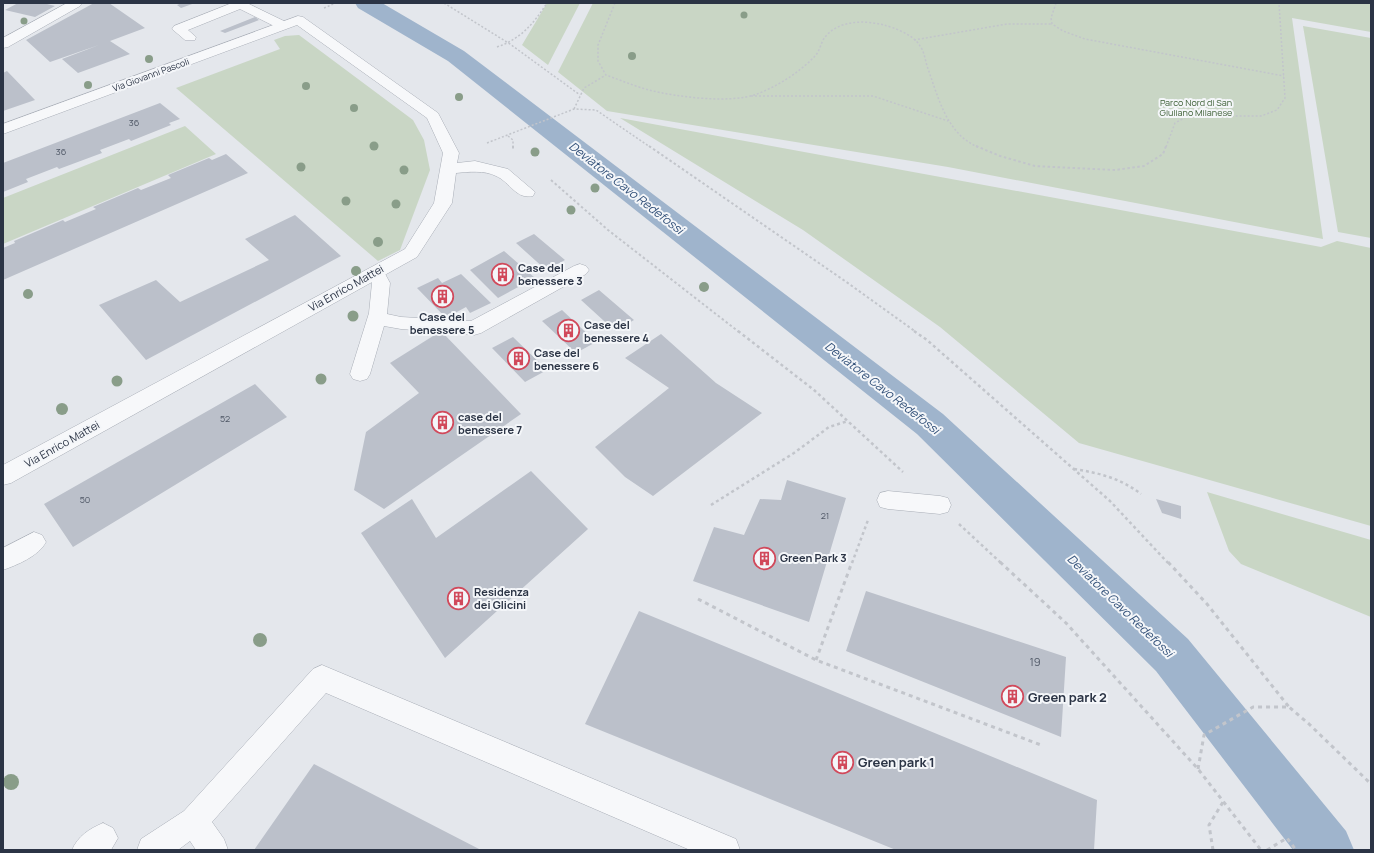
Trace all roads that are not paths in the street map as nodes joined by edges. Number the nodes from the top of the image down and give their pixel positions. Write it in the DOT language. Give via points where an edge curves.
graph roads {
  1 [pos="76,3"];
  2 [pos="240,4"];
  3 [pos="290,22"];
  4 [pos="190,37"];
  5 [pos="3,44"];
  6 [pos="3,129"];
  7 [pos="449,169"];
  8 [pos="527,192"];
  9 [pos="580,270"];
  10 [pos="376,272"];
  11 [pos="376,318"];
  12 [pos="360,374"];
  13 [pos="3,476"];
  14 [pos="888,500"];
  15 [pos="940,506"];
  16 [pos="34,542"];
  17 [pos="3,560"];
  18 [pos="194,821"];
  19 [pos="152,850"];
  20 [pos="213,850"];
  21 [pos="725,850"];
  1 -- 5 [label="street"];
  2 -- 3 [label="lane"];
  2 -- 4 [label="lane" via="178,29"];
  3 -- 6 [label="street, Via Giovanni Pascoli"];
  3 -- 7 [label="street, Via Enrico Mattei" via="433,116 451,152"];
  7 -- 8 [label="street" via="475,166 502,172"];
  7 -- 10 [label="street, Via Enrico Mattei" via="443,203 411,253"];
  9 -- 11 [label="lane" via="474,328 401,323"];
  10 -- 11 [label="lane" via="381,283"];
  10 -- 13 [label="street, Via Enrico Mattei"];
  11 -- 12 [label="lane"];
  14 -- 15 [label="lane"];
  16 -- 17 [label="lane"];
  18 -- 19 [label="lane"];
  18 -- 20 [label="lane"];
  18 -- 21 [label="lane" via="322,678"];
}
